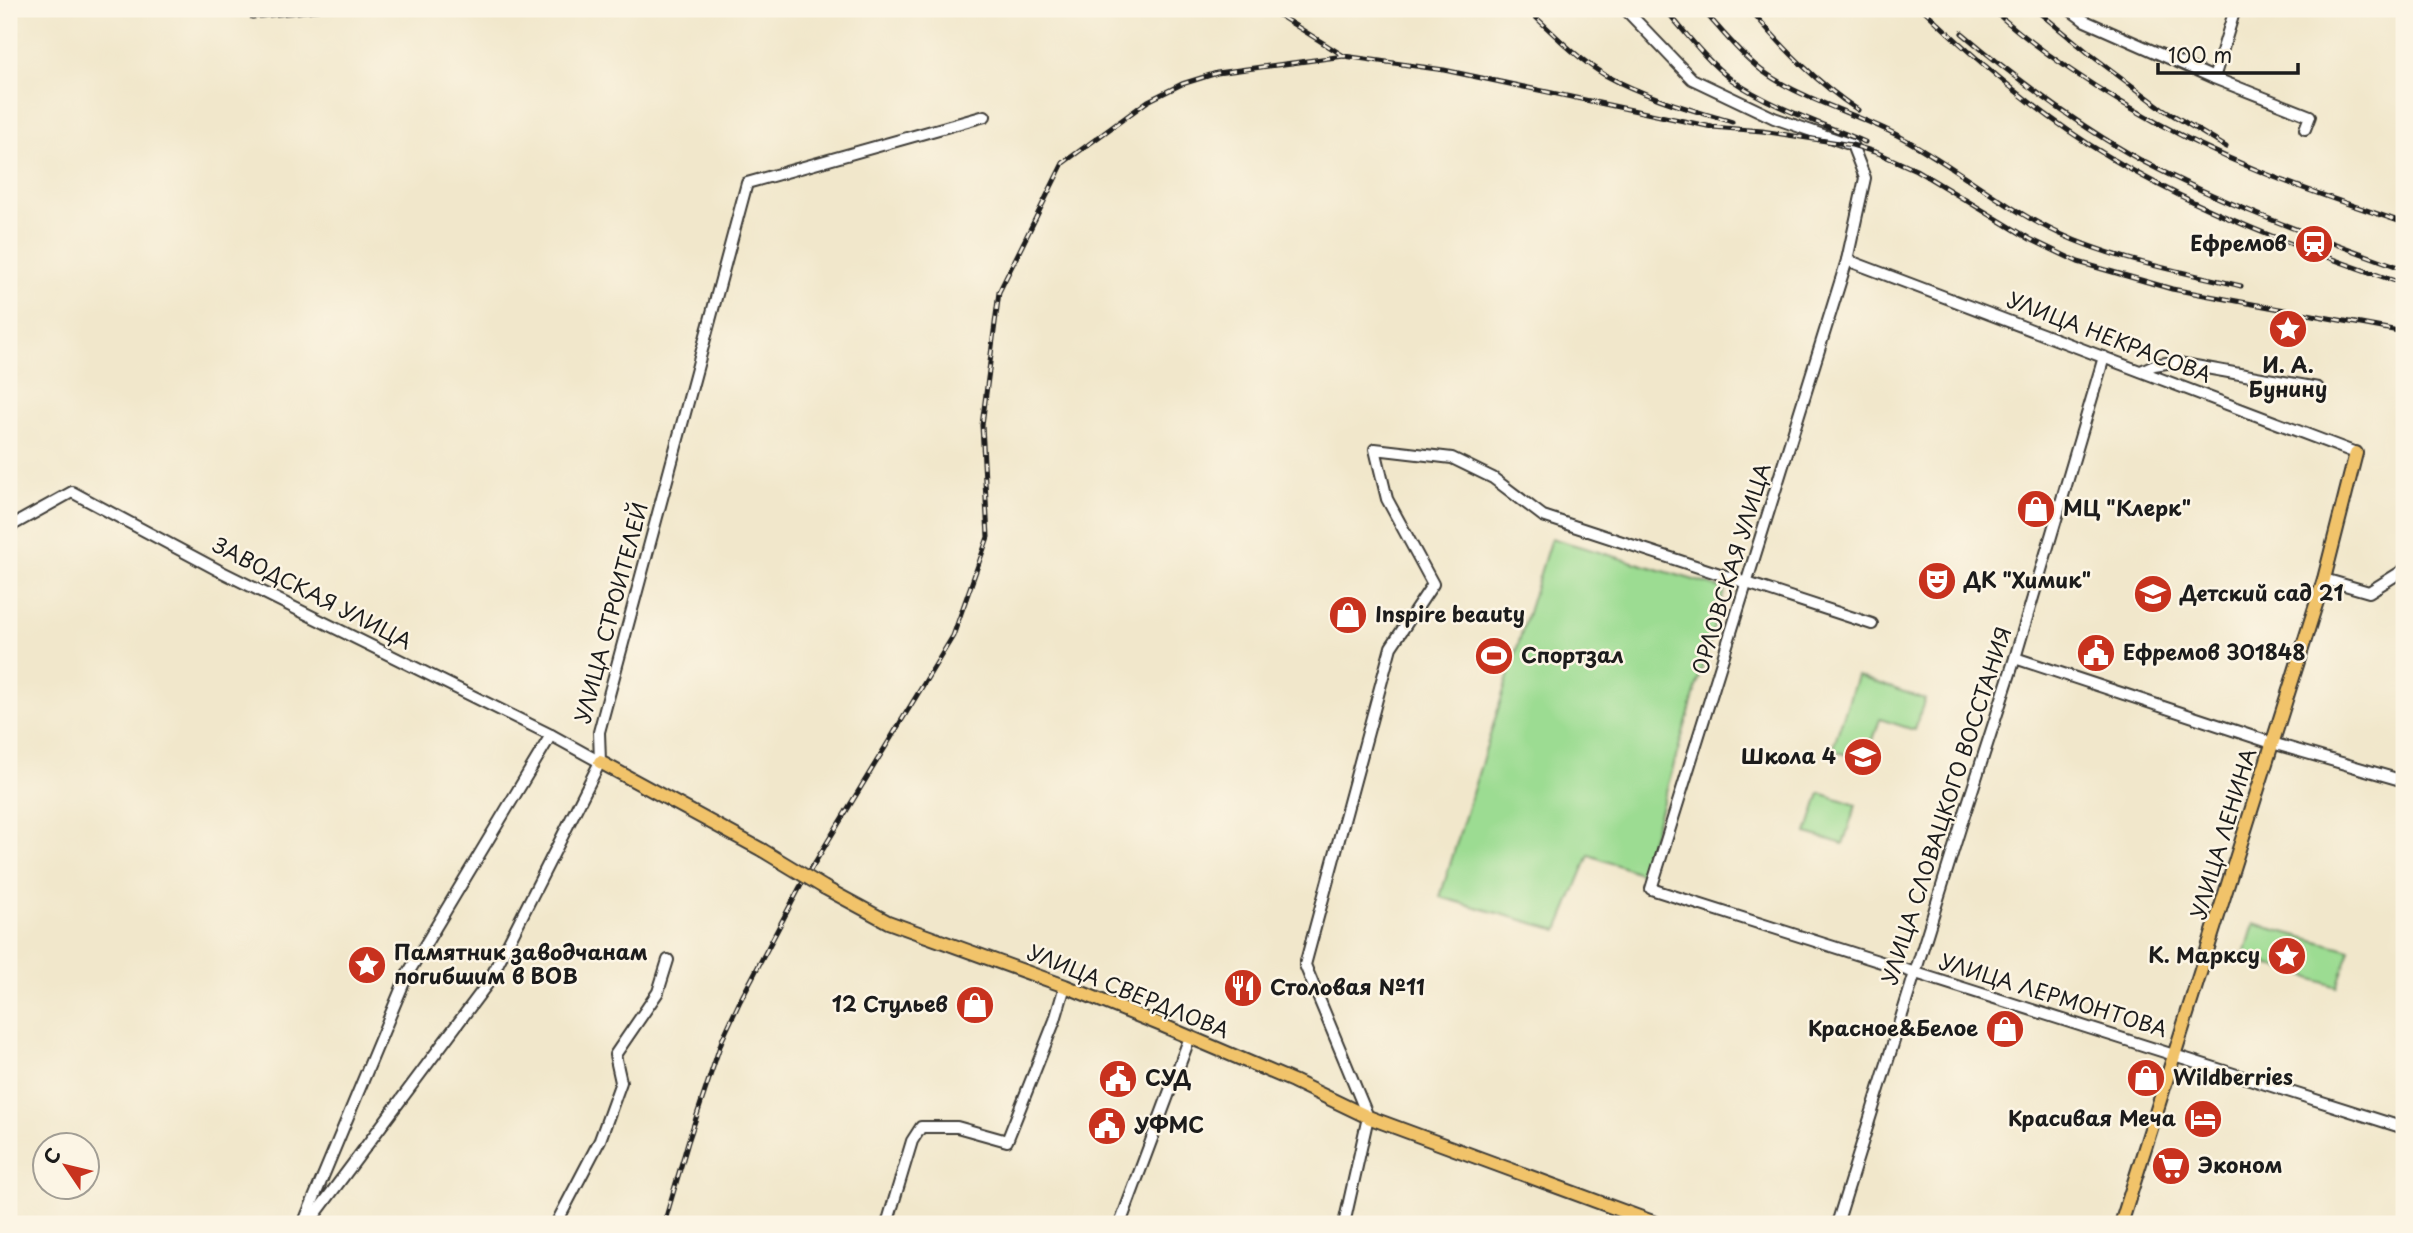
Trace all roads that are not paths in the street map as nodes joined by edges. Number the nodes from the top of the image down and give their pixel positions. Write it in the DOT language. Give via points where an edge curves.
graph roads {
  1 [pos="1625,9"];
  2 [pos="2069,9"];
  3 [pos="2235,9"];
  4 [pos="2214,78"];
  5 [pos="985,116"];
  6 [pos="2305,128"];
  7 [pos="1847,260"];
  8 [pos="2104,357"];
  9 [pos="2141,371"];
  10 [pos="2318,388"];
  11 [pos="2356,453"];
  12 [pos="9,527"];
  13 [pos="2404,570"];
  14 [pos="2324,579"];
  15 [pos="1748,584"];
  16 [pos="1872,624"];
  17 [pos="2015,658"];
  18 [pos="551,735"];
  19 [pos="2272,743"];
  20 [pos="600,762"];
  21 [pos="2404,782"];
  22 [pos="1651,889"];
  23 [pos="667,960"];
  24 [pos="1914,973"];
  25 [pos="1065,986"];
  26 [pos="1190,1037"];
  27 [pos="2175,1055"];
  28 [pos="1368,1117"];
  29 [pos="2404,1128"];
  30 [pos="306,1224"];
  31 [pos="556,1224"];
  32 [pos="887,1224"];
  33 [pos="1120,1224"];
  34 [pos="1344,1224"];
  35 [pos="1658,1224"];
  36 [pos="1837,1224"];
  37 [pos="2121,1224"];
  1 -- 7 [label="street, ОРЛОВСКАЯ УЛИЦА" via="1692,79 1774,118 1852,145 1865,178"];
  2 -- 4 [label="street" via="2085,21"];
  3 -- 4 [label="street"];
  4 -- 6 [label="street" via="2310,116"];
  5 -- 20 [label="street, УЛИЦА СТРОИТЕЛЕЙ" via="747,183 599,732"];
  7 -- 8 [label="street, УЛИЦА НЕКРАСОВА"];
  7 -- 15 [label="street, ОРЛОВСКАЯ УЛИЦА"];
  8 -- 9 [label="street, УЛИЦА НЕКРАСОВА"];
  8 -- 17 [label="street, УЛИЦА СЛОВАЦКОГО ВОССТАНИЯ"];
  9 -- 10 [label="street" via="2173,362"];
  9 -- 11 [label="street, УЛИЦА НЕКРАСОВА"];
  11 -- 14 [label="main road, УЛИЦА ЛЕНИНА"];
  12 -- 18 [label="street, ЗАВОДСКАЯ УЛИЦА" via="72,492 218,570"];
  13 -- 14 [label="street" via="2369,592"];
  14 -- 19 [label="main road, УЛИЦА ЛЕНИНА"];
  15 -- 16 [label="street"];
  15 -- 22 [label="street, ОРЛОВСКАЯ УЛИЦА"];
  15 -- 28 [label="street" via="1543,516 1493,478 1452,458 1375,449 1387,499 1433,584 1391,647 1305,965"];
  17 -- 19 [label="street"];
  17 -- 24 [label="street, УЛИЦА СЛОВАЦКОГО ВОССТАНИЯ"];
  18 -- 20 [label="street, ЗАВОДСКАЯ УЛИЦА"];
  18 -- 30 [label="street" via="407,975"];
  19 -- 21 [label="street"];
  19 -- 27 [label="main road, УЛИЦА ЛЕНИНА"];
  20 -- 25 [label="main road, УЛИЦА СВЕРДЛОВА, bridge" via="888,922"];
  20 -- 30 [label="street, УЛИЦА СТРОИТЕЛЕЙ" via="488,983"];
  22 -- 24 [label="street, УЛИЦА ЛЕРМОНТОВА"];
  23 -- 31 [label="street" via="658,992 615,1055 621,1082 600,1140"];
  24 -- 27 [label="street, УЛИЦА ЛЕРМОНТОВА"];
  24 -- 36 [label="street, УЛИЦА СЛОВАЦКОГО ВОССТАНИЯ"];
  25 -- 26 [label="main road, УЛИЦА СВЕРДЛОВА"];
  25 -- 32 [label="street" via="1007,1141 957,1127 921,1126 912,1141"];
  26 -- 28 [label="main road, УЛИЦА СВЕРДЛОВА"];
  26 -- 33 [label="street"];
  27 -- 29 [label="street, УЛИЦА ЛЕРМОНТОВА"];
  27 -- 37 [label="main road, УЛИЦА ЛЕНИНА"];
  28 -- 34 [label="street"];
  28 -- 35 [label="main road, УЛИЦА СВЕРДЛОВА"];
}
